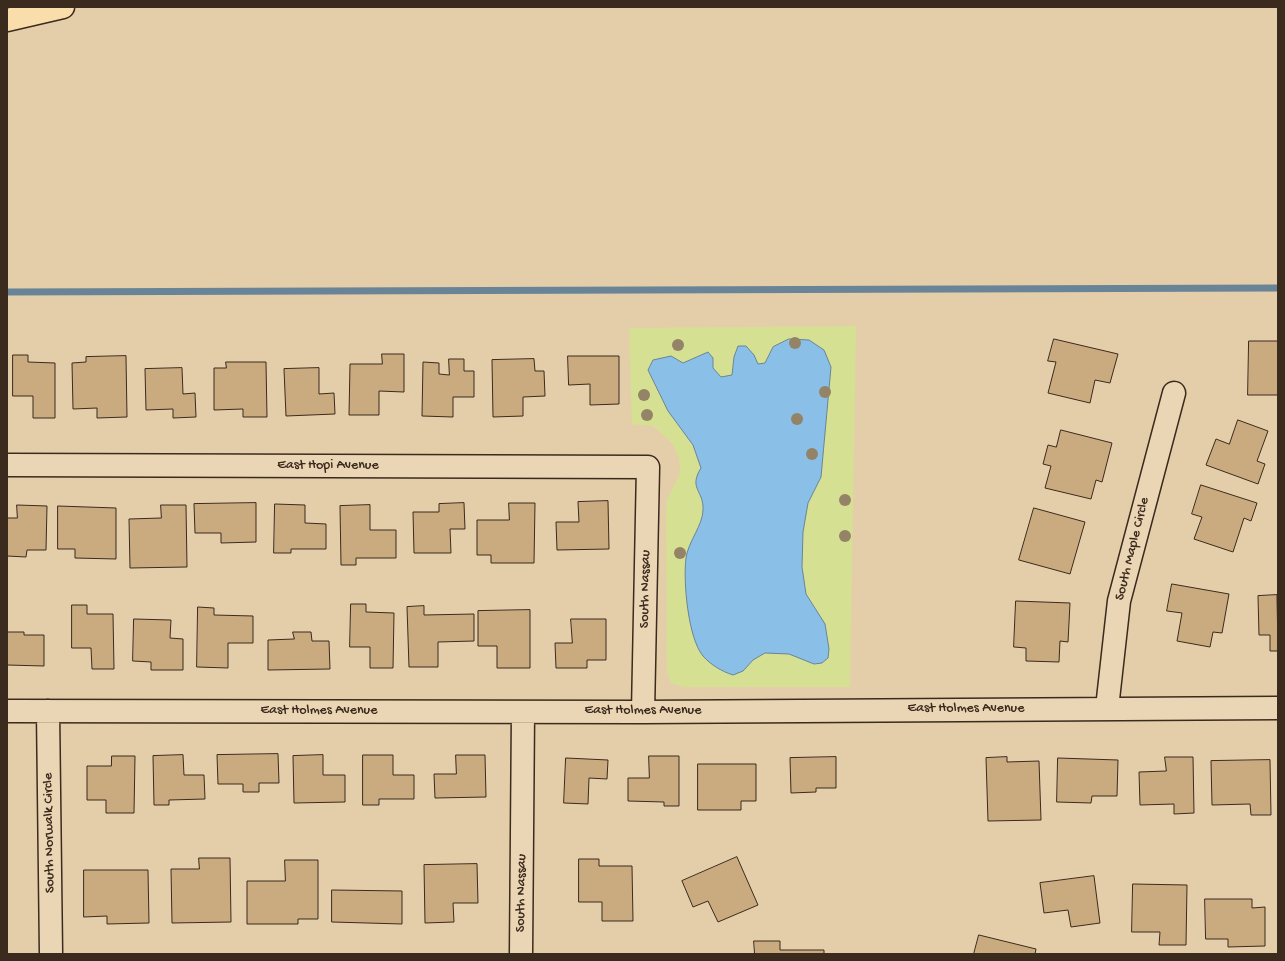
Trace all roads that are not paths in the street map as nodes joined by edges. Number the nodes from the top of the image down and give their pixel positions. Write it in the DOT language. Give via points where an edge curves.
graph roads {
  1 [pos="63,7"];
  2 [pos="7,20"];
  3 [pos="1174,393"];
  4 [pos="7,465"];
  5 [pos="648,467"];
  6 [pos="1107,708"];
  7 [pos="1278,708"];
  8 [pos="7,711"];
  9 [pos="48,711"];
  10 [pos="524,712"];
  11 [pos="643,712"];
  12 [pos="51,954"];
  13 [pos="521,954"];
  1 -- 2 [label="highway"];
  3 -- 6 [label="street, South Maple Circle" via="1118,601"];
  4 -- 5 [label="street, East Hopi Avenue"];
  5 -- 11 [label="street, South Nassau"];
  6 -- 7 [label="street, East Holmes Avenue"];
  6 -- 11 [label="street, East Holmes Avenue"];
  8 -- 9 [label="street, East Holmes Avenue"];
  9 -- 10 [label="street, East Holmes Avenue"];
  9 -- 12 [label="street, South Norwalk Circle"];
  10 -- 11 [label="street, East Holmes Avenue"];
  10 -- 13 [label="street, South Nassau"];
}
